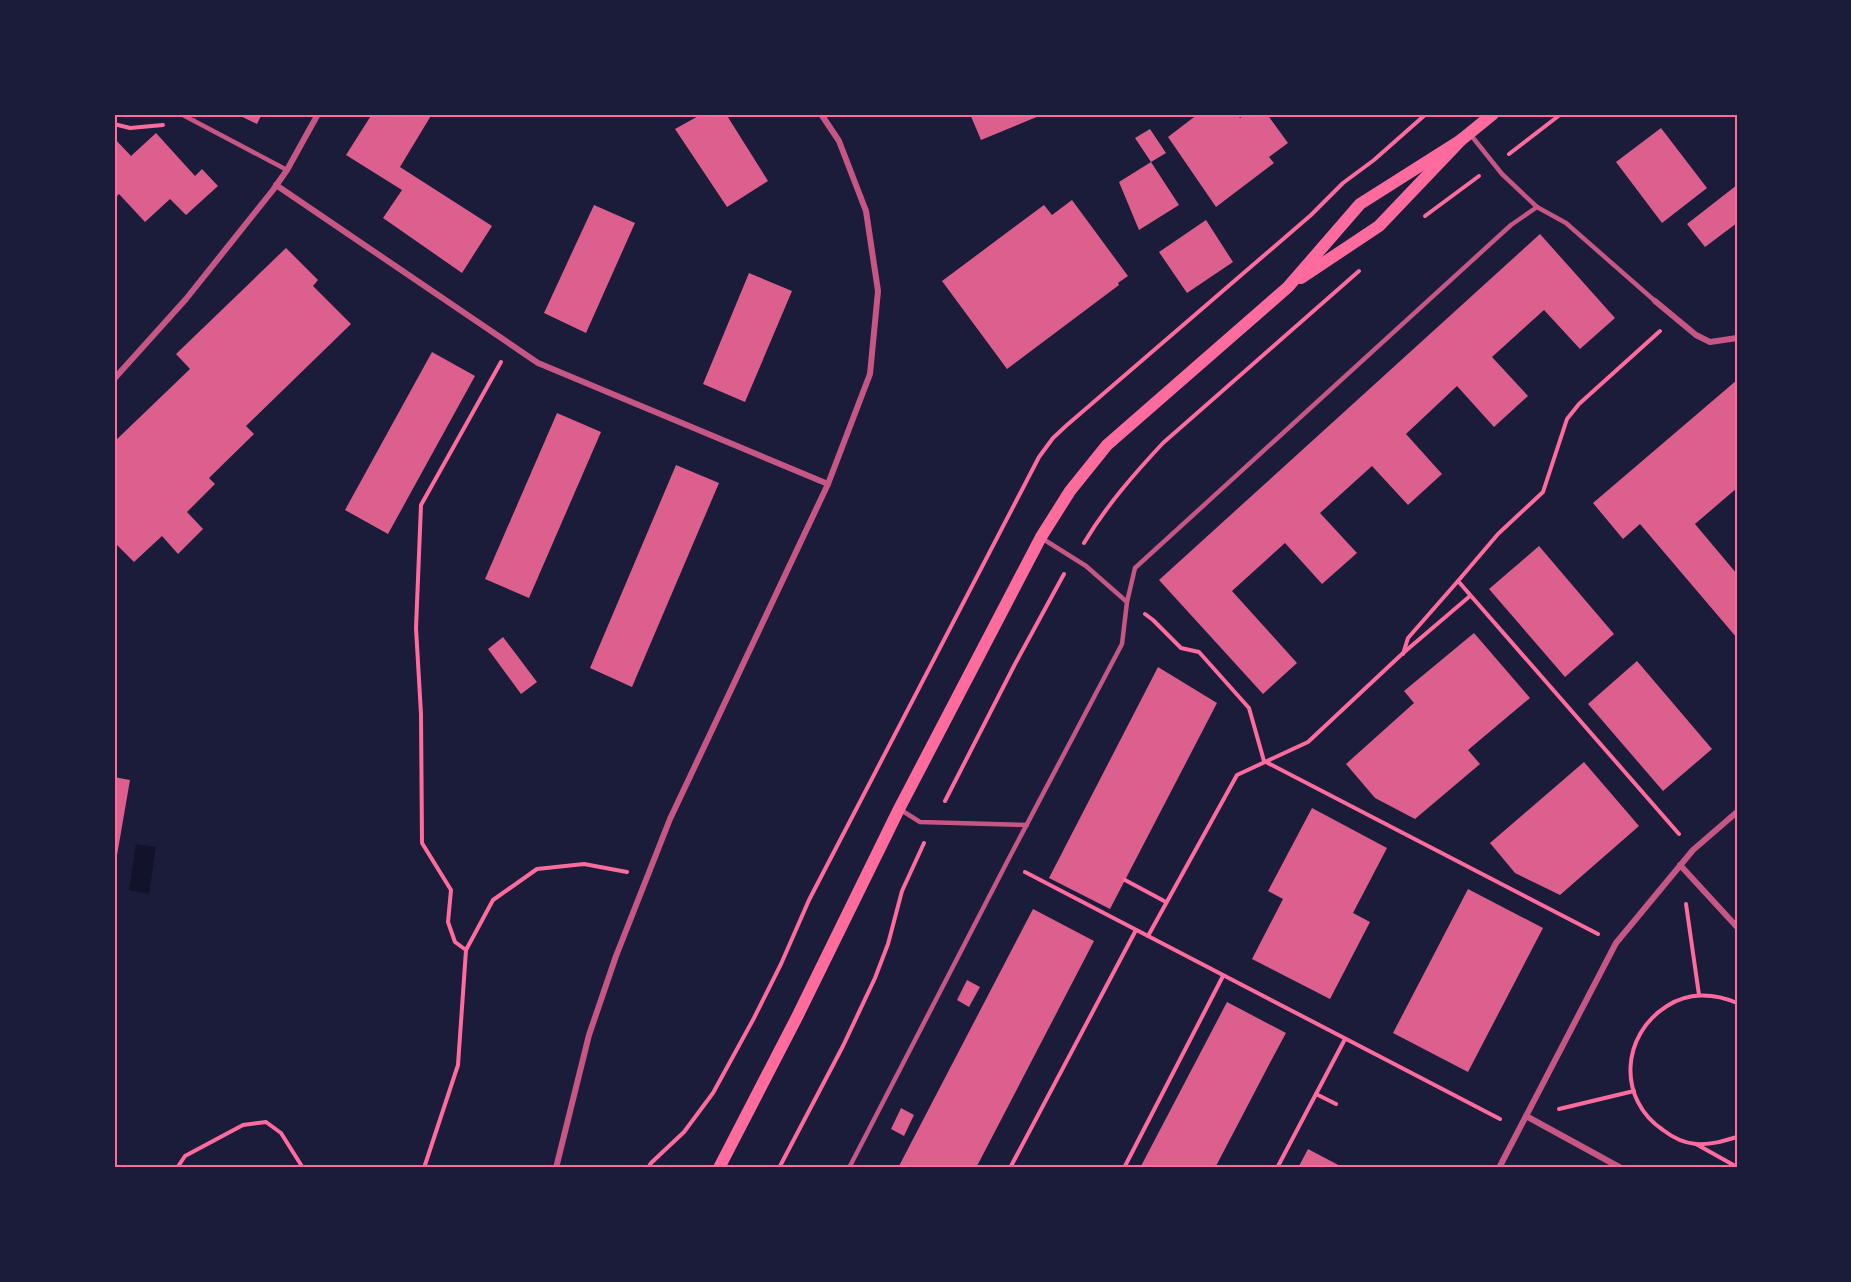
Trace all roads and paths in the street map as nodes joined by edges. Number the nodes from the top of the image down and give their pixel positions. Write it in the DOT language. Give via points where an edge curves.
graph roads {
  1 [pos="181,114"];
  2 [pos="318,114"];
  3 [pos="821,114"];
  4 [pos="1493,114"];
  5 [pos="1561,114"];
  6 [pos="114,124"];
  7 [pos="173,124"];
  8 [pos="1465,137"];
  9 [pos="1495,165"];
  10 [pos="287,170"];
  11 [pos="276,185"];
  12 [pos="1538,207"];
  13 [pos="1420,220"];
  14 [pos="1363,268"];
  15 [pos="1288,287"];
  16 [pos="1654,301"];
  17 [pos="1674,318"];
  18 [pos="1737,338"];
  19 [pos="499,365"];
  20 [pos="114,379"];
  21 [pos="828,484"];
  22 [pos="1041,537"];
  23 [pos="1074,558"];
  24 [pos="1458,581"];
  25 [pos="1470,596"];
  26 [pos="1127,602"];
  27 [pos="1402,654"];
  28 [pos="1264,762"];
  29 [pos="899,809"];
  30 [pos="1737,812"];
  31 [pos="934,823"];
  32 [pos="1027,825"];
  33 [pos="1693,850"];
  34 [pos="1007,862"];
  35 [pos="1680,865"];
  36 [pos="648,876"];
  37 [pos="1125,880"];
  38 [pos="1166,902"];
  39 [pos="1737,927"];
  40 [pos="1136,930"];
  41 [pos="1148,936"];
  42 [pos="1616,943"];
  43 [pos="466,950"];
  44 [pos="1223,976"];
  45 [pos="1699,995"];
  46 [pos="1737,1003"];
  47 [pos="1345,1040"];
  48 [pos="1634,1091"];
  49 [pos="1316,1094"];
  50 [pos="1336,1104"];
  51 [pos="1526,1116"];
  52 [pos="1519,1129"];
  53 [pos="1737,1137"];
  54 [pos="1695,1144"];
  55 [pos="1737,1167"];
  56 [pos="177,1168"];
  57 [pos="303,1168"];
  58 [pos="424,1168"];
  59 [pos="556,1168"];
  60 [pos="719,1168"];
  61 [pos="779,1168"];
  62 [pos="849,1168"];
  63 [pos="1010,1168"];
  64 [pos="1124,1168"];
  65 [pos="1278,1168"];
  66 [pos="1499,1168"];
  67 [pos="1621,1168"];
  1 -- 10 [label="lane"];
  2 -- 10 [label="street"];
  3 -- 21 [label="street" via="839,141 866,211 878,291 870,374"];
  4 -- 8 [label="main road"];
  5 -- 9 [label="path"];
  6 -- 7 [label="path" via="130,128"];
  8 -- 9 [label="lane"];
  8 -- 15 [label="main road" via="1379,226"];
  8 -- 15 [label="main road" via="1360,204"];
  9 -- 12 [label="lane"];
  9 -- 13 [label="path"];
  10 -- 11 [label="street"];
  11 -- 20 [label="street" via="186,299"];
  11 -- 21 [label="street" via="538,363"];
  12 -- 16 [label="lane" via="1566,223"];
  12 -- 26 [label="lane" via="1511,225 1135,568"];
  14 -- 23 [label="path" via="1163,443 1094,525"];
  15 -- 22 [label="main road" via="1107,445 1070,491"];
  16 -- 17 [label="street"];
  17 -- 18 [label="street" via="1710,342"];
  17 -- 24 [label="path" via="1579,404 1567,419 1543,492 1498,534"];
  19 -- 43 [label="path" via="421,505 416,628 422,843 450,890 448,922 455,942"];
  21 -- 36 [label="street" via="675,808"];
  22 -- 23 [label="lane"];
  22 -- 29 [label="main road"];
  23 -- 26 [label="lane"];
  23 -- 31 [label="path"];
  24 -- 25 [label="path"];
  24 -- 27 [label="path" via="1408,638"];
  25 -- 27 [label="path"];
  25 -- 33 [label="path"];
  26 -- 28 [label="path" via="1153,620 1181,648 1199,652 1249,708"];
  26 -- 32 [label="lane" via="1122,644"];
  27 -- 28 [label="path" via="1308,742"];
  28 -- 38 [label="path" via="1237,775"];
  28 -- 42 [label="path"];
  29 -- 31 [label="lane" via="920,822"];
  29 -- 60 [label="main road"];
  30 -- 33 [label="street"];
  31 -- 32 [label="lane"];
  31 -- 61 [label="path" via="902,891 875,978"];
  32 -- 34 [label="lane"];
  33 -- 35 [label="street"];
  34 -- 40 [label="path"];
  34 -- 62 [label="lane"];
  35 -- 39 [label="street"];
  35 -- 42 [label="street"];
  35 -- 45 [label="path"];
  36 -- 43 [label="path" via="584,864 537,869 493,900"];
  36 -- 59 [label="street" via="589,1035"];
  37 -- 38 [label="path"];
  38 -- 41 [label="path"];
  40 -- 41 [label="path"];
  40 -- 63 [label="path"];
  41 -- 44 [label="path"];
  42 -- 51 [label="street"];
  43 -- 58 [label="path" via="458,1065"];
  44 -- 47 [label="path"];
  44 -- 64 [label="path"];
  45 -- 46 [label="path"];
  45 -- 48 [label="path" via="1668,1005 1639,1033 1631,1056"];
  47 -- 49 [label="path"];
  47 -- 52 [label="path"];
  48 -- 51 [label="path"];
  48 -- 54 [label="path" via="1653,1123 1672,1137"];
  49 -- 50 [label="path"];
  49 -- 65 [label="path"];
  51 -- 52 [label="street"];
  51 -- 67 [label="street"];
  52 -- 66 [label="street"];
  53 -- 54 [label="path"];
  54 -- 55 [label="path"];
  56 -- 57 [label="path" via="185,1156 243,1125 266,1122 281,1133"];
}
